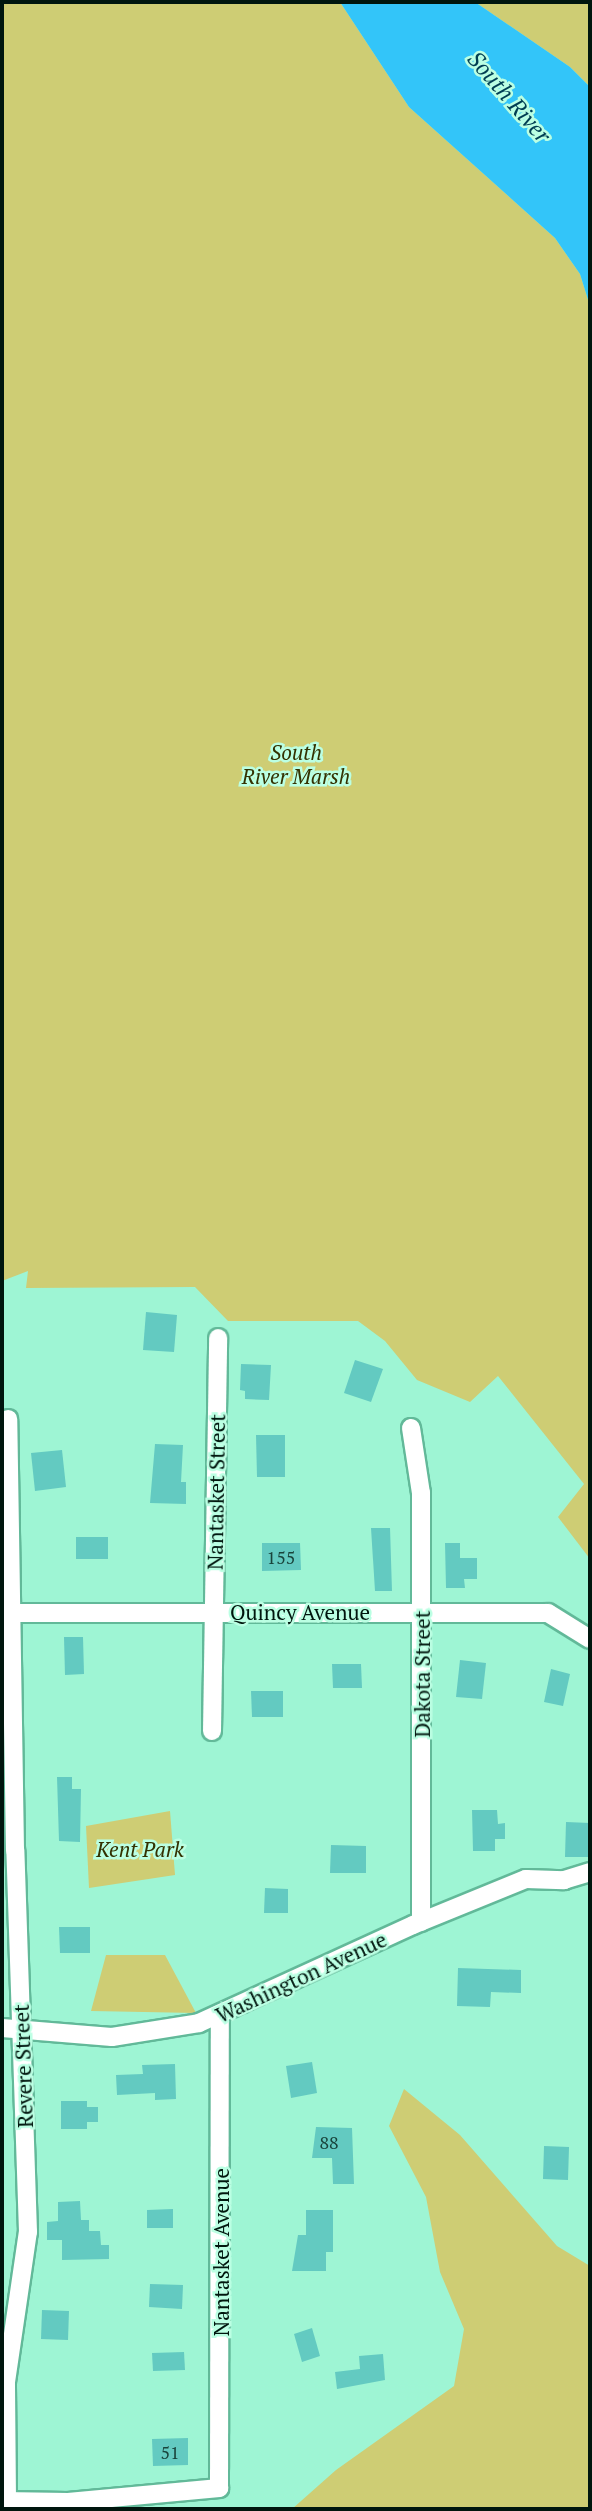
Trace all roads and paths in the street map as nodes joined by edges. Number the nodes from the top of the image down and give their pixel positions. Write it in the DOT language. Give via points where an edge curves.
graph roads {
  1 [pos="218,1338"];
  2 [pos="9,1419"];
  3 [pos="411,1428"];
  4 [pos="422,1612"];
  5 [pos="215,1613"];
  6 [pos="8,1614"];
  7 [pos="590,1639"];
  8 [pos="212,1731"];
  9 [pos="590,1872"];
  10 [pos="421,1922"];
  11 [pos="220,2016"];
  12 [pos="2,2028"];
  13 [pos="22,2030"];
  14 [pos="4,2501"];
  1 -- 5 [label="street, Nantasket Street"];
  2 -- 6 [label="street, Revere Street"];
  3 -- 4 [label="street, Dakota Street" via="421,1493"];
  4 -- 5 [label="street, Quincy Avenue"];
  4 -- 7 [label="street, Quincy Avenue" via="548,1613"];
  4 -- 10 [label="street, Dakota Street"];
  5 -- 6 [label="street, Quincy Avenue"];
  5 -- 8 [label="street, Nantasket Street"];
  6 -- 13 [label="street, Revere Street"];
  9 -- 10 [label="street, Washington Avenue" via="564,1880 526,1880"];
  10 -- 11 [label="street, Washington Avenue"];
  11 -- 13 [label="street, Washington Avenue" via="112,2037"];
  11 -- 14 [label="street, Nantasket Avenue" via="219,2488 68,2502"];
  12 -- 13 [label="street, Washington Avenue"];
  13 -- 14 [label="street, Revere Street" via="28,2232 6,2382"];
}
